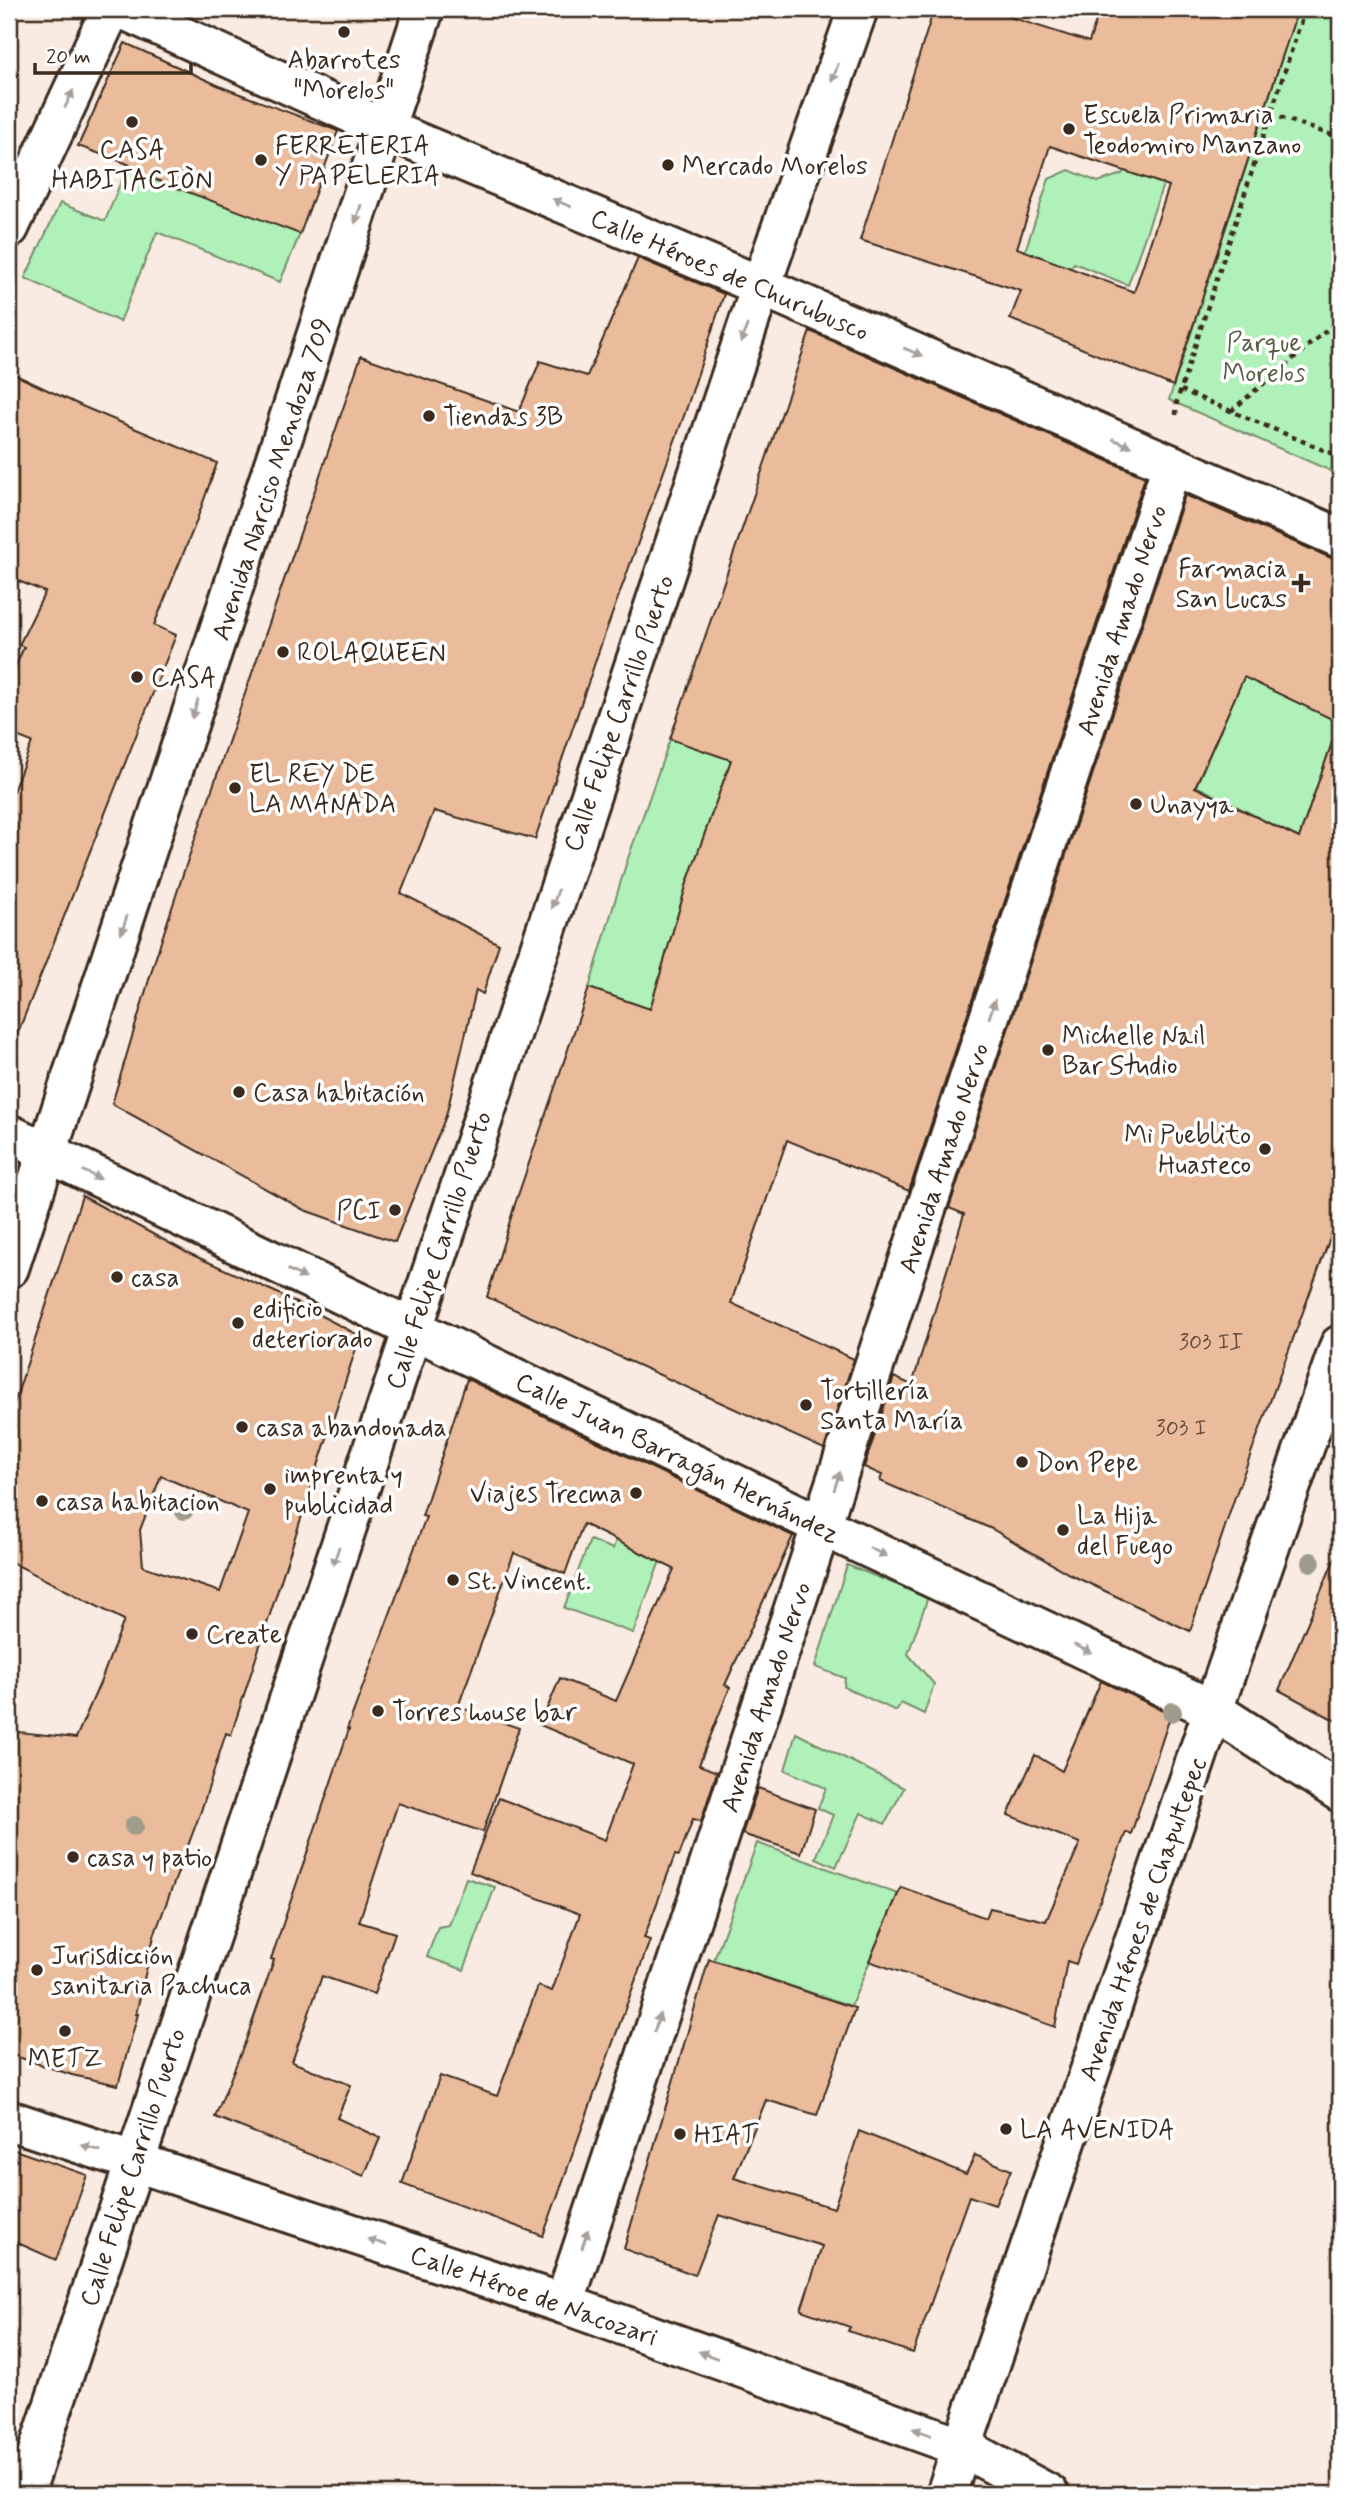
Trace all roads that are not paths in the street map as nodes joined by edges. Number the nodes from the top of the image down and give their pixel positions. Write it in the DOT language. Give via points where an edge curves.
graph roads {
  1 [pos="111,9"];
  2 [pos="122,9"];
  3 [pos="424,9"];
  4 [pos="858,9"];
  5 [pos="386,130"];
  6 [pos="9,228"];
  7 [pos="761,286"];
  8 [pos="1172,465"];
  9 [pos="1340,538"];
  10 [pos="9,1134"];
  11 [pos="48,1154"];
  12 [pos="9,1268"];
  13 [pos="411,1329"];
  14 [pos="1340,1345"];
  15 [pos="822,1526"];
  16 [pos="1213,1710"];
  17 [pos="1340,1792"];
  18 [pos="9,2120"];
  19 [pos="134,2161"];
  20 [pos="564,2304"];
  21 [pos="962,2447"];
  22 [pos="24,2494"];
  23 [pos="946,2494"];
  24 [pos="1049,2494"];
  6 -- 1 [label="street, one-way"];
  2 -- 5 [label="street, Calle Héroes de Churubusco"];
  3 -- 5 [label="street, Avenida Narciso Mendoza 709"];
  4 -- 7 [label="street, Calle Felipe Carrillo Puerto, one-way"];
  7 -- 5 [label="street, Calle Héroes de Churubusco, one-way"];
  5 -- 11 [label="street, Avenida Narciso Mendoza 709, one-way"];
  7 -- 8 [label="street, Calle Héroes de Churubusco, one-way"];
  7 -- 13 [label="street, Calle Felipe Carrillo Puerto, one-way"];
  8 -- 9 [label="street, Calle Héroes de Churubusco"];
  15 -- 8 [label="street, Avenida Amado Nervo, one-way"];
  10 -- 11 [label="street, Calle Juan Barragán Hernández"];
  11 -- 12 [label="street, Avenida Narciso Mendoza 709"];
  11 -- 13 [label="street, Calle Juan Barragán Hernández, one-way"];
  13 -- 15 [label="street, Calle Juan Barragán Hernández"];
  13 -- 19 [label="street, Calle Felipe Carrillo Puerto, one-way"];
  14 -- 16 [label="street, Avenida Héroes de Chapultepec"];
  15 -- 16 [label="street, Calle Juan Barragán Hernández, one-way"];
  20 -- 15 [label="street, Avenida Amado Nervo, one-way"];
  16 -- 17 [label="street, Calle Juan Barragán Hernández"];
  16 -- 21 [label="street, Avenida Héroes de Chapultepec"];
  19 -- 18 [label="street, Calle Héroe de Nacozari, one-way"];
  20 -- 19 [label="street, Calle Héroe de Nacozari, one-way"];
  19 -- 22 [label="street, Calle Felipe Carrillo Puerto"];
  21 -- 20 [label="street, Calle Héroe de Nacozari, one-way"];
  21 -- 23 [label="street, Avenida Héroes de Chapultepec"];
  21 -- 24 [label="street, Calle Héroe de Nacozari"];
}
